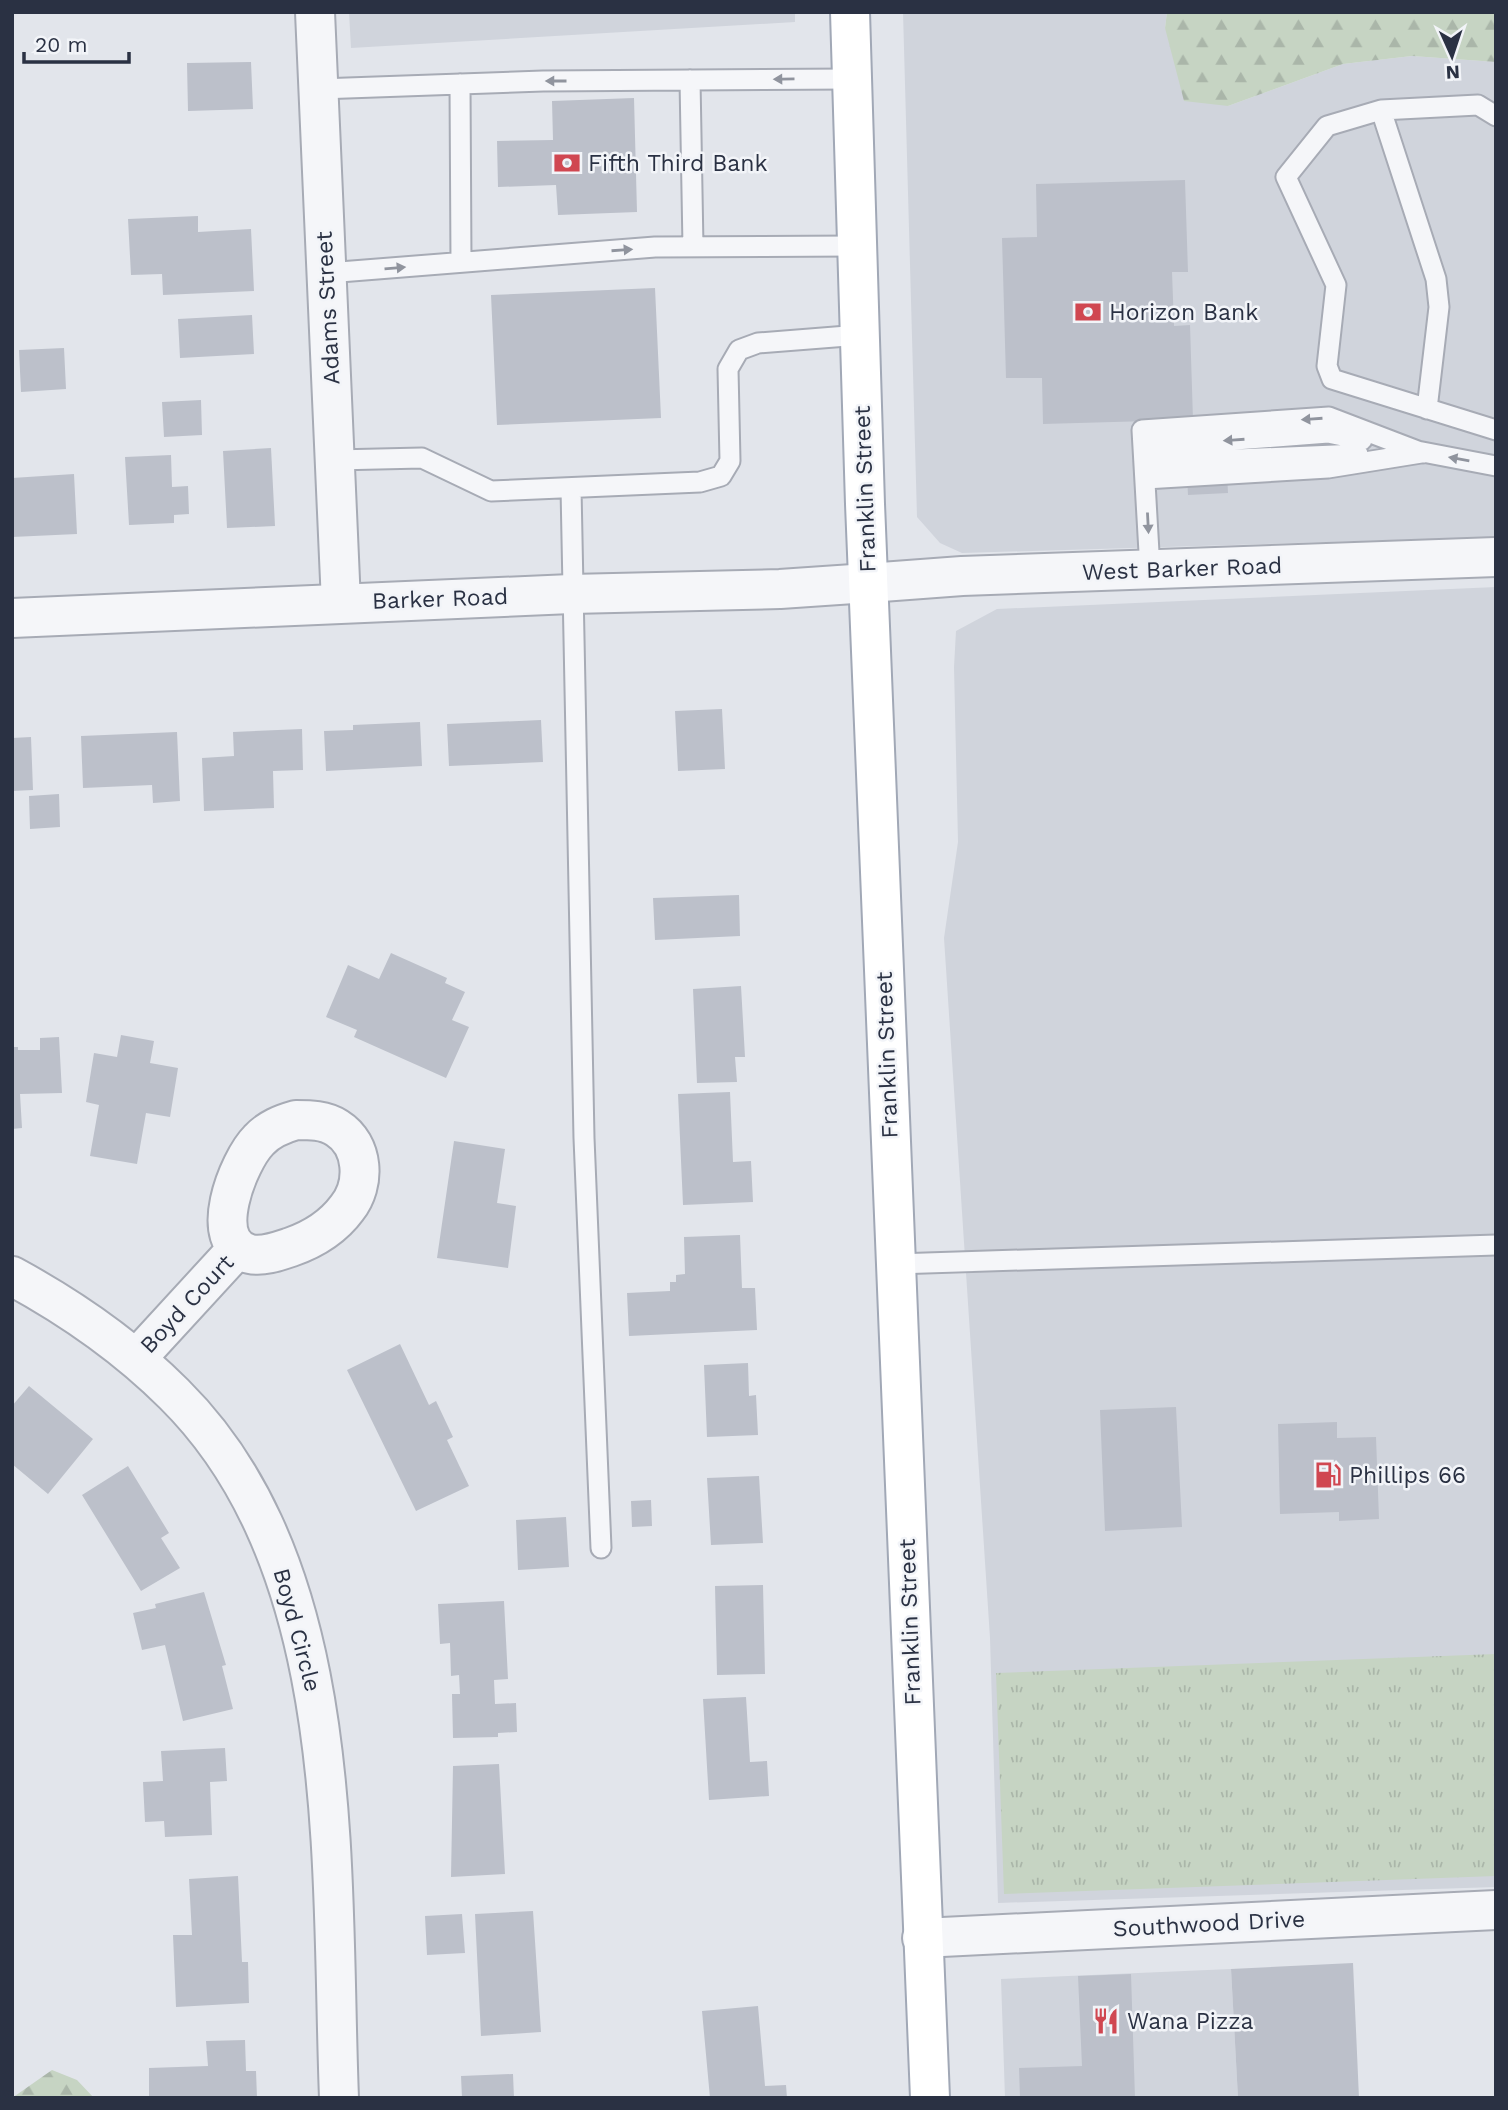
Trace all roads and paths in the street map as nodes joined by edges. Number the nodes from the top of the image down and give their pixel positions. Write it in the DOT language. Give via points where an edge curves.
graph roads {
  1 [pos="315,12"];
  2 [pos="850,12"];
  3 [pos="852,79"];
  4 [pos="690,80"];
  5 [pos="460,84"];
  6 [pos="319,89"];
  7 [pos="1381,110"];
  8 [pos="1496,116"];
  9 [pos="858,246"];
  10 [pos="693,247"];
  11 [pos="461,262"];
  12 [pos="327,273"];
  13 [pos="860,335"];
  14 [pos="1427,409"];
  15 [pos="1496,430"];
  16 [pos="1423,453"];
  17 [pos="335,460"];
  18 [pos="1144,463"];
  19 [pos="1496,466"];
  20 [pos="570,488"];
  21 [pos="1496,557"];
  22 [pos="1150,570"];
  23 [pos="869,583"];
  24 [pos="571,594"];
  25 [pos="341,603"];
  26 [pos="12,618"];
  27 [pos="1496,1245"];
  28 [pos="237,1249"];
  29 [pos="895,1264"];
  30 [pos="12,1276"];
  31 [pos="136,1359"];
  32 [pos="601,1548"];
  33 [pos="1496,1910"];
  34 [pos="922,1937"];
  35 [pos="339,2098"];
  36 [pos="930,2098"];
  1 -- 6 [label="street, Adams Street"];
  2 -- 3 [label="main road, Franklin Street"];
  3 -- 4 [label="lane, one-way"];
  3 -- 9 [label="main road, Franklin Street"];
  4 -- 5 [label="lane, one-way"];
  4 -- 10 [label="lane"];
  5 -- 6 [label="lane"];
  5 -- 11 [label="lane"];
  6 -- 12 [label="street, Adams Street"];
  7 -- 8 [label="lane" via="1478,105"];
  7 -- 14 [label="lane" via="1436,279 1439,307"];
  7 -- 14 [label="lane" via="1327,125 1286,177 1336,285 1327,366 1332,379"];
  9 -- 10 [label="lane"];
  9 -- 13 [label="main road, Franklin Street"];
  11 -- 10 [label="lane, one-way"];
  12 -- 11 [label="lane, one-way"];
  12 -- 17 [label="street, Adams Street"];
  13 -- 20 [label="lane" via="758,343 739,350 728,369 730,461 721,476 700,482"];
  13 -- 23 [label="main road, Franklin Street"];
  14 -- 15 [label="lane"];
  16 -- 18 [label="lane"];
  16 -- 18 [label="lane, one-way" via="1329,417 1142,430"];
  19 -- 16 [label="lane, one-way"];
  17 -- 20 [label="lane" via="422,458 491,491"];
  17 -- 25 [label="street, Adams Street"];
  18 -- 22 [label="lane, one-way"];
  20 -- 24 [label="lane"];
  21 -- 22 [label="street, West Barker Road"];
  22 -- 23 [label="street, West Barker Road"];
  23 -- 24 [label="street, Barker Road"];
  23 -- 29 [label="main road, Franklin Street"];
  24 -- 25 [label="street, Barker Road"];
  24 -- 32 [label="lane" via="584,1138"];
  25 -- 26 [label="street, Barker Road"];
  27 -- 29 [label="lane"];
  28 -- 31 [label="street, Boyd Court"];
  29 -- 34 [label="main road, Franklin Street"];
  30 -- 31 [label="street, Boyd Circle" via="61,1302"];
  31 -- 35 [label="street, Boyd Circle" via="176,1395 235,1472 275,1552 299,1620 326,1768"];
  33 -- 34 [label="street, Southwood Drive"];
  34 -- 36 [label="main road, Franklin Street"];
}
